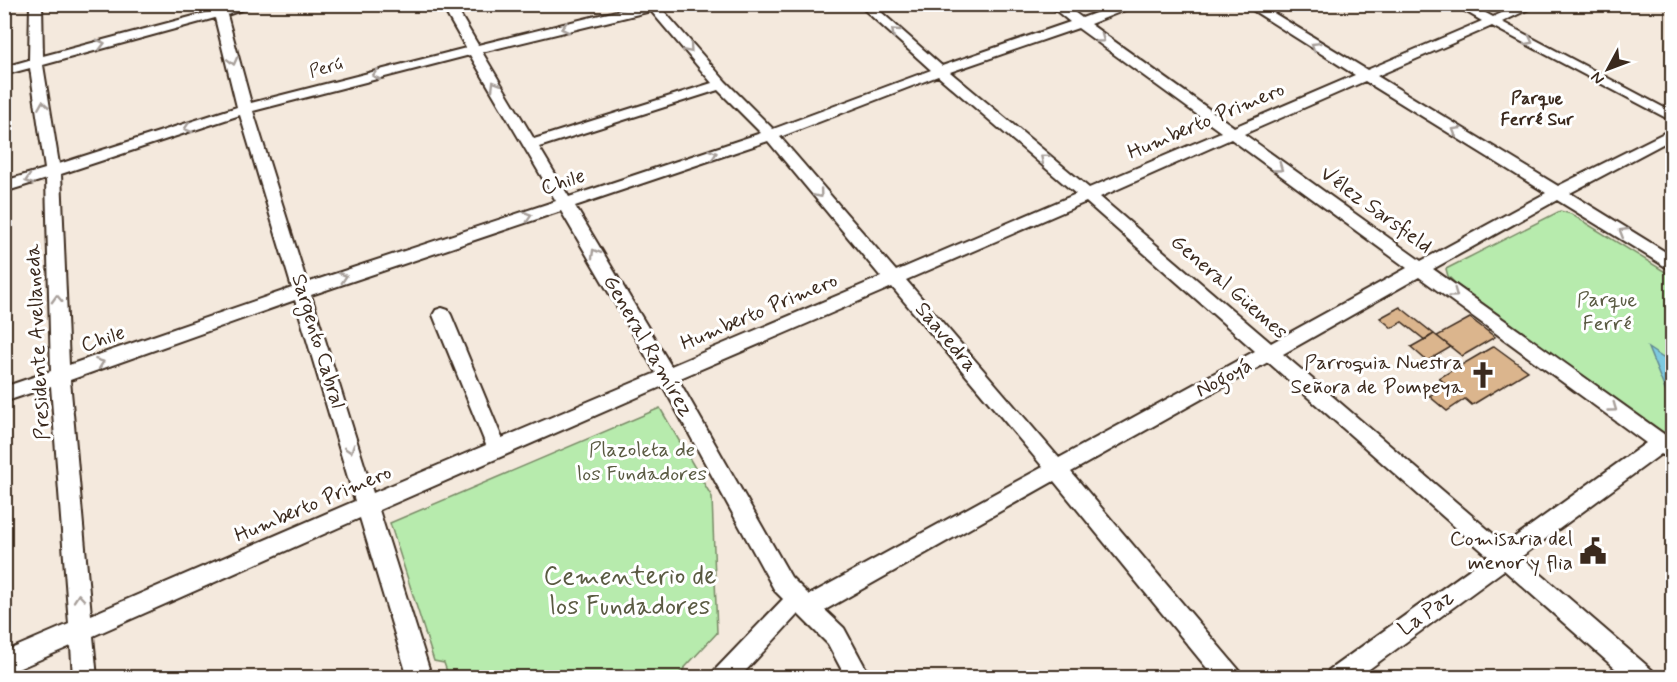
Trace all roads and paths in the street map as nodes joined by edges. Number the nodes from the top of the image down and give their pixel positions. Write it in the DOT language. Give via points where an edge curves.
graph roads {
  1 [pos="36,4"];
  2 [pos="252,4"];
  3 [pos="447,4"];
  4 [pos="864,4"];
  5 [pos="1054,4"];
  6 [pos="1134,4"];
  7 [pos="1249,4"];
  8 [pos="1459,4"];
  9 [pos="1533,4"];
  10 [pos="1666,4"];
  11 [pos="656,5"];
  12 [pos="219,8"];
  13 [pos="1672,8"];
  14 [pos="1492,22"];
  15 [pos="1080,23"];
  16 [pos="474,50"];
  17 [pos="36,62"];
  18 [pos="4,71"];
  19 [pos="939,71"];
  20 [pos="1365,76"];
  21 [pos="721,84"];
  22 [pos="245,110"];
  23 [pos="1672,117"];
  24 [pos="1672,133"];
  25 [pos="1232,134"];
  26 [pos="771,135"];
  27 [pos="531,145"];
  28 [pos="53,172"];
  29 [pos="4,187"];
  30 [pos="1558,193"];
  31 [pos="1089,196"];
  32 [pos="566,203"];
  33 [pos="1672,263"];
  34 [pos="1419,269"];
  35 [pos="895,278"];
  36 [pos="303,291"];
  37 [pos="442,315"];
  38 [pos="1269,354"];
  39 [pos="60,376"];
  40 [pos="666,376"];
  41 [pos="4,395"];
  42 [pos="1667,447"];
  43 [pos="497,449"];
  44 [pos="1055,469"];
  45 [pos="367,505"];
  46 [pos="1506,556"];
  47 [pos="802,603"];
  48 [pos="82,629"];
  49 [pos="4,664"];
  50 [pos="86,678"];
  51 [pos="420,678"];
  52 [pos="723,678"];
  53 [pos="860,678"];
  54 [pos="1232,678"];
  55 [pos="1337,678"];
  56 [pos="1644,678"];
  1 -- 17 [label="street, Presidente Avellaneda"];
  2 -- 12 [label="street"];
  3 -- 16 [label="street, General Ramírez"];
  19 -- 4 [label="street, General Güemes, one-way"];
  5 -- 15 [label="street, Vélez Sarsfield"];
  6 -- 15 [label="street, Chile"];
  20 -- 7 [label="street, one-way"];
  8 -- 14 [label="street"];
  9 -- 14 [label="street, Humberto Primero"];
  10 -- 13 [label="street"];
  11 -- 16 [label="street, Perú, one-way"];
  11 -- 21 [label="street, Saavedra, one-way"];
  17 -- 12 [label="street, one-way"];
  12 -- 22 [label="street, Sargento Cabral, one-way"];
  14 -- 20 [label="street, Humberto Primero"];
  14 -- 23 [label="street, one-way"];
  15 -- 19 [label="street, Chile"];
  15 -- 25 [label="street, Vélez Sarsfield, one-way"];
  16 -- 22 [label="street, Perú, one-way"];
  27 -- 16 [label="street, General Ramírez, one-way"];
  17 -- 18 [label="street"];
  28 -- 17 [label="street, Presidente Avellaneda, one-way"];
  19 -- 26 [label="street, Chile"];
  31 -- 19 [label="street, General Güemes, one-way"];
  20 -- 25 [label="street, Humberto Primero"];
  30 -- 20 [label="street, one-way"];
  21 -- 26 [label="street, Saavedra"];
  21 -- 27 [label="street"];
  22 -- 28 [label="street, Perú, one-way"];
  22 -- 36 [label="street, Sargento Cabral"];
  24 -- 30 [label="street, Nogoyá"];
  25 -- 31 [label="street, Humberto Primero"];
  25 -- 34 [label="street, Vélez Sarsfield, one-way"];
  32 -- 26 [label="street, Chile, one-way"];
  26 -- 35 [label="street, Saavedra, one-way" via="882,268"];
  27 -- 32 [label="street, General Ramírez"];
  28 -- 29 [label="street, Perú, one-way"];
  39 -- 28 [label="street, Presidente Avellaneda, one-way"];
  33 -- 30 [label="street, one-way"];
  30 -- 34 [label="street, Nogoyá"];
  31 -- 35 [label="street, Humberto Primero"];
  31 -- 38 [label="street, General Güemes"];
  36 -- 32 [label="street, Chile, one-way"];
  40 -- 32 [label="street, General Ramírez, one-way"];
  34 -- 38 [label="street, Nogoyá"];
  34 -- 42 [label="street, Vélez Sarsfield, one-way"];
  35 -- 40 [label="street, Humberto Primero"];
  35 -- 44 [label="street, Saavedra"];
  39 -- 36 [label="street, Chile, one-way"];
  36 -- 45 [label="street, Sargento Cabral, one-way"];
  37 -- 43 [label="street"];
  38 -- 44 [label="street, Nogoyá"];
  38 -- 46 [label="street, General Güemes"];
  39 -- 41 [label="street, Chile"];
  48 -- 39 [label="street, Presidente Avellaneda, one-way"];
  40 -- 43 [label="street, Humberto Primero"];
  40 -- 47 [label="street, General Ramírez" via="783,584"];
  42 -- 46 [label="street, La Paz"];
  43 -- 45 [label="street, Humberto Primero"];
  44 -- 47 [label="street, Nogoyá"];
  44 -- 54 [label="street, Saavedra"];
  45 -- 48 [label="street, Humberto Primero"];
  45 -- 51 [label="street, Sargento Cabral"];
  46 -- 55 [label="street, La Paz"];
  46 -- 56 [label="street, General Güemes"];
  47 -- 52 [label="street, Nogoyá"];
  47 -- 53 [label="street, General Ramírez" via="836,636"];
  48 -- 49 [label="street, Humberto Primero"];
  48 -- 50 [label="street, Presidente Avellaneda"];
}
